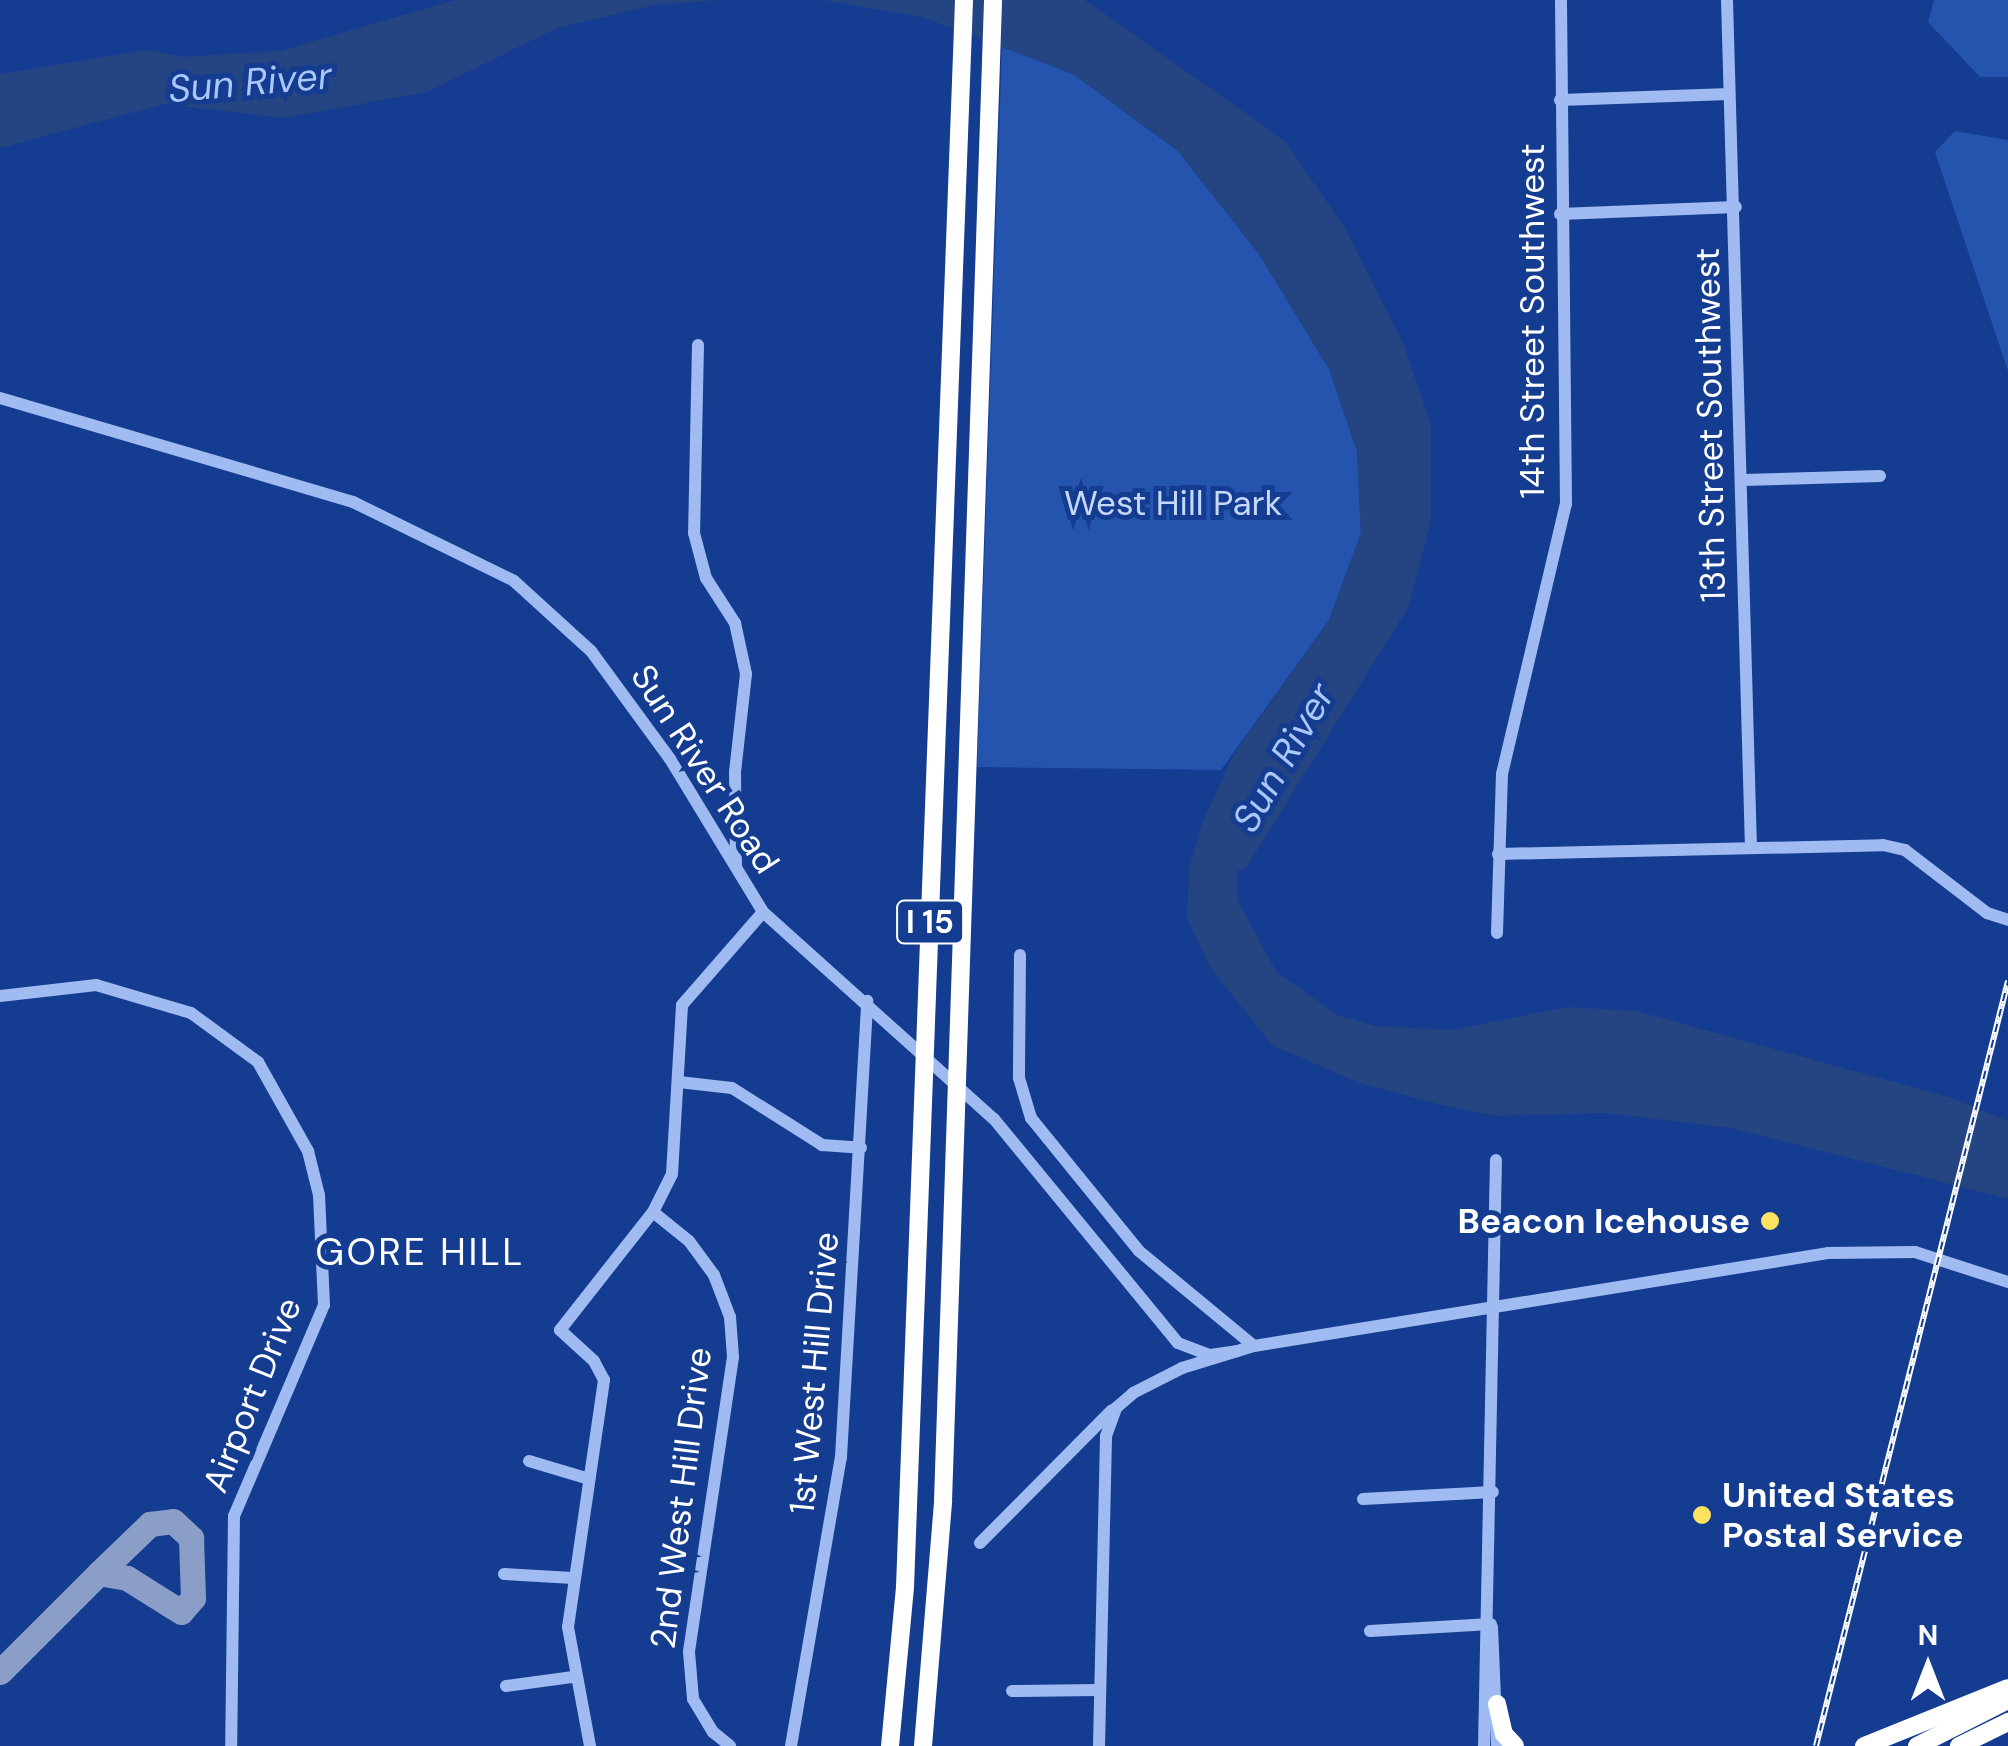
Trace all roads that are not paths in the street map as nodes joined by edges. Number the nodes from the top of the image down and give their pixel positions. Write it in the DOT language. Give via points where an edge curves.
graph roads {
  1 [pos="964,0"];
  2 [pos="994,0"];
  3 [pos="1560,0"];
  4 [pos="1726,0"];
  5 [pos="1729,94"];
  6 [pos="1560,100"];
  7 [pos="1736,207"];
  8 [pos="1560,214"];
  9 [pos="698,345"];
  10 [pos="0,398"];
  11 [pos="1880,476"];
  12 [pos="1743,480"];
  13 [pos="1750,848"];
  14 [pos="1498,854"];
  15 [pos="736,868"];
  16 [pos="762,912"];
  17 [pos="2008,920"];
  18 [pos="1497,933"];
  19 [pos="1020,955"];
  20 [pos="0,996"];
  21 [pos="867,1001"];
  22 [pos="679,1082"];
  23 [pos="861,1148"];
  24 [pos="1496,1160"];
  25 [pos="652,1212"];
  26 [pos="2008,1282"];
  27 [pos="1493,1304"];
  28 [pos="1254,1346"];
  29 [pos="1237,1351"];
  30 [pos="1116,1408"];
  31 [pos="530,1461"];
  32 [pos="589,1478"];
  33 [pos="1493,1492"];
  34 [pos="1363,1500"];
  35 [pos="980,1543"];
  36 [pos="504,1574"];
  37 [pos="572,1578"];
  38 [pos="1491,1624"];
  39 [pos="1370,1631"];
  40 [pos="572,1677"];
  41 [pos="506,1686"];
  42 [pos="2008,1688"];
  43 [pos="1098,1690"];
  44 [pos="1012,1691"];
  45 [pos="2008,1700"];
  46 [pos="1497,1704"];
  47 [pos="2008,1722"];
  48 [pos="231,1746"];
  49 [pos="590,1746"];
  50 [pos="730,1746"];
  51 [pos="791,1746"];
  52 [pos="890,1746"];
  53 [pos="922,1746"];
  54 [pos="1099,1746"];
  55 [pos="1484,1746"];
  56 [pos="1496,1746"];
  57 [pos="1515,1746"];
  58 [pos="1864,1746"];
  59 [pos="1917,1746"];
  60 [pos="1959,1746"];
  1 -- 52 [label="highway, I 15" via="905,1588"];
  2 -- 53 [label="highway, I 15" via="942,1501"];
  3 -- 6 [label="street, 14th Street Southwest"];
  4 -- 5 [label="street, 13th Street Southwest"];
  5 -- 6 [label="street"];
  5 -- 7 [label="street, 13th Street Southwest"];
  6 -- 8 [label="street, 14th Street Southwest"];
  7 -- 8 [label="street"];
  7 -- 12 [label="street, 13th Street Southwest"];
  8 -- 14 [label="street, 14th Street Southwest" via="1566,504 1502,774"];
  9 -- 15 [label="street" via="694,532 706,578 735,623 746,674 735,772"];
  10 -- 15 [label="street, Sun River Road" via="353,502 514,580 591,651 670,759"];
  11 -- 12 [label="street"];
  12 -- 13 [label="street, 13th Street Southwest"];
  13 -- 14 [label="street"];
  13 -- 17 [label="street" via="1905,850"];
  14 -- 18 [label="street, 14th Street Southwest"];
  15 -- 16 [label="street, Sun River Road"];
  16 -- 21 [label="street, Sun River Road"];
  16 -- 22 [label="street" via="682,1004"];
  19 -- 28 [label="street" via="1019,1078 1031,1118 1138,1250"];
  20 -- 48 [label="street, Airport Drive" via="96,985 191,1012 258,1062 308,1151 319,1194 324,1306 234,1516"];
  21 -- 23 [label="street, 1st West Hill Drive"];
  21 -- 29 [label="street, Sun River Road" via="994,1119 1178,1343 1210,1355"];
  22 -- 23 [label="street" via="732,1088 822,1145"];
  22 -- 25 [label="street" via="677,1154"];
  23 -- 51 [label="street, 1st West Hill Drive" via="840,1456"];
  24 -- 27 [label="street"];
  25 -- 32 [label="street" via="560,1330 594,1361 604,1380"];
  25 -- 50 [label="street, 2nd West Hill Drive" via="689,1241 714,1275 730,1317 732,1357 689,1652 692,1699 712,1732"];
  26 -- 27 [label="street" via="1915,1252 1870,1249"];
  27 -- 28 [label="street"];
  27 -- 33 [label="street"];
  28 -- 29 [label="street"];
  29 -- 30 [label="street" via="1133,1393"];
  30 -- 35 [label="street" via="1085,1431"];
  30 -- 43 [label="street" via="1106,1436"];
  31 -- 32 [label="street"];
  32 -- 37 [label="street"];
  33 -- 34 [label="street"];
  33 -- 38 [label="street"];
  36 -- 37 [label="street"];
  37 -- 40 [label="street"];
  38 -- 39 [label="street"];
  38 -- 46 [label="street" via="1498,1643"];
  38 -- 55 [label="street" via="1484,1648"];
  40 -- 41 [label="street"];
  40 -- 49 [label="street"];
  42 -- 58 [label="highway"];
  43 -- 44 [label="street"];
  43 -- 54 [label="street"];
  45 -- 59 [label="highway"];
  46 -- 56 [label="street"];
  46 -- 57 [label="highway" via="1504,1734"];
  47 -- 60 [label="highway"];
}
